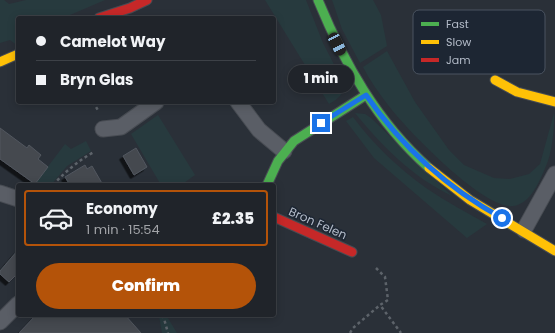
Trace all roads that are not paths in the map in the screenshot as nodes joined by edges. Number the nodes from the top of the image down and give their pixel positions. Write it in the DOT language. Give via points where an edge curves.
graph roads {
  1 [pos="123,0"];
  2 [pos="148,0"];
  3 [pos="318,0"];
  4 [pos="111,13"];
  5 [pos="104,16"];
  6 [pos="16,55"];
  7 [pos="0,62"];
  8 [pos="495,80"];
  9 [pos="366,95"];
  10 [pos="555,102"];
  11 [pos="153,104"];
  12 [pos="240,104"];
  13 [pos="103,129"];
  14 [pos="284,151"];
  15 [pos="555,174"];
  16 [pos="268,183"];
  17 [pos="0,193"];
  18 [pos="16,198"];
  19 [pos="276,218"];
  20 [pos="524,230"];
  21 [pos="555,251"];
  22 [pos="352,252"];
  23 [pos="16,306"];
  24 [pos="0,322"];
  1 -- 4 [label="street"];
  2 -- 4 [label="street" via="124,11"];
  3 -- 9 [label="street" via="339,50"];
  4 -- 5 [label="street"];
  6 -- 7 [label="street"];
  8 -- 10 [label="street" via="517,92"];
  9 -- 14 [label="street" via="304,134"];
  9 -- 20 [label="street" via="392,130 430,169 469,199"];
  11 -- 13 [label="street" via="121,127"];
  12 -- 14 [label="street" via="259,130"];
  14 -- 16 [label="street"];
  15 -- 20 [label="street"];
  17 -- 18 [label="street"];
  19 -- 22 [label="street, Bron Felen"];
  20 -- 21 [label="street"];
  23 -- 24 [label="street"];
}
